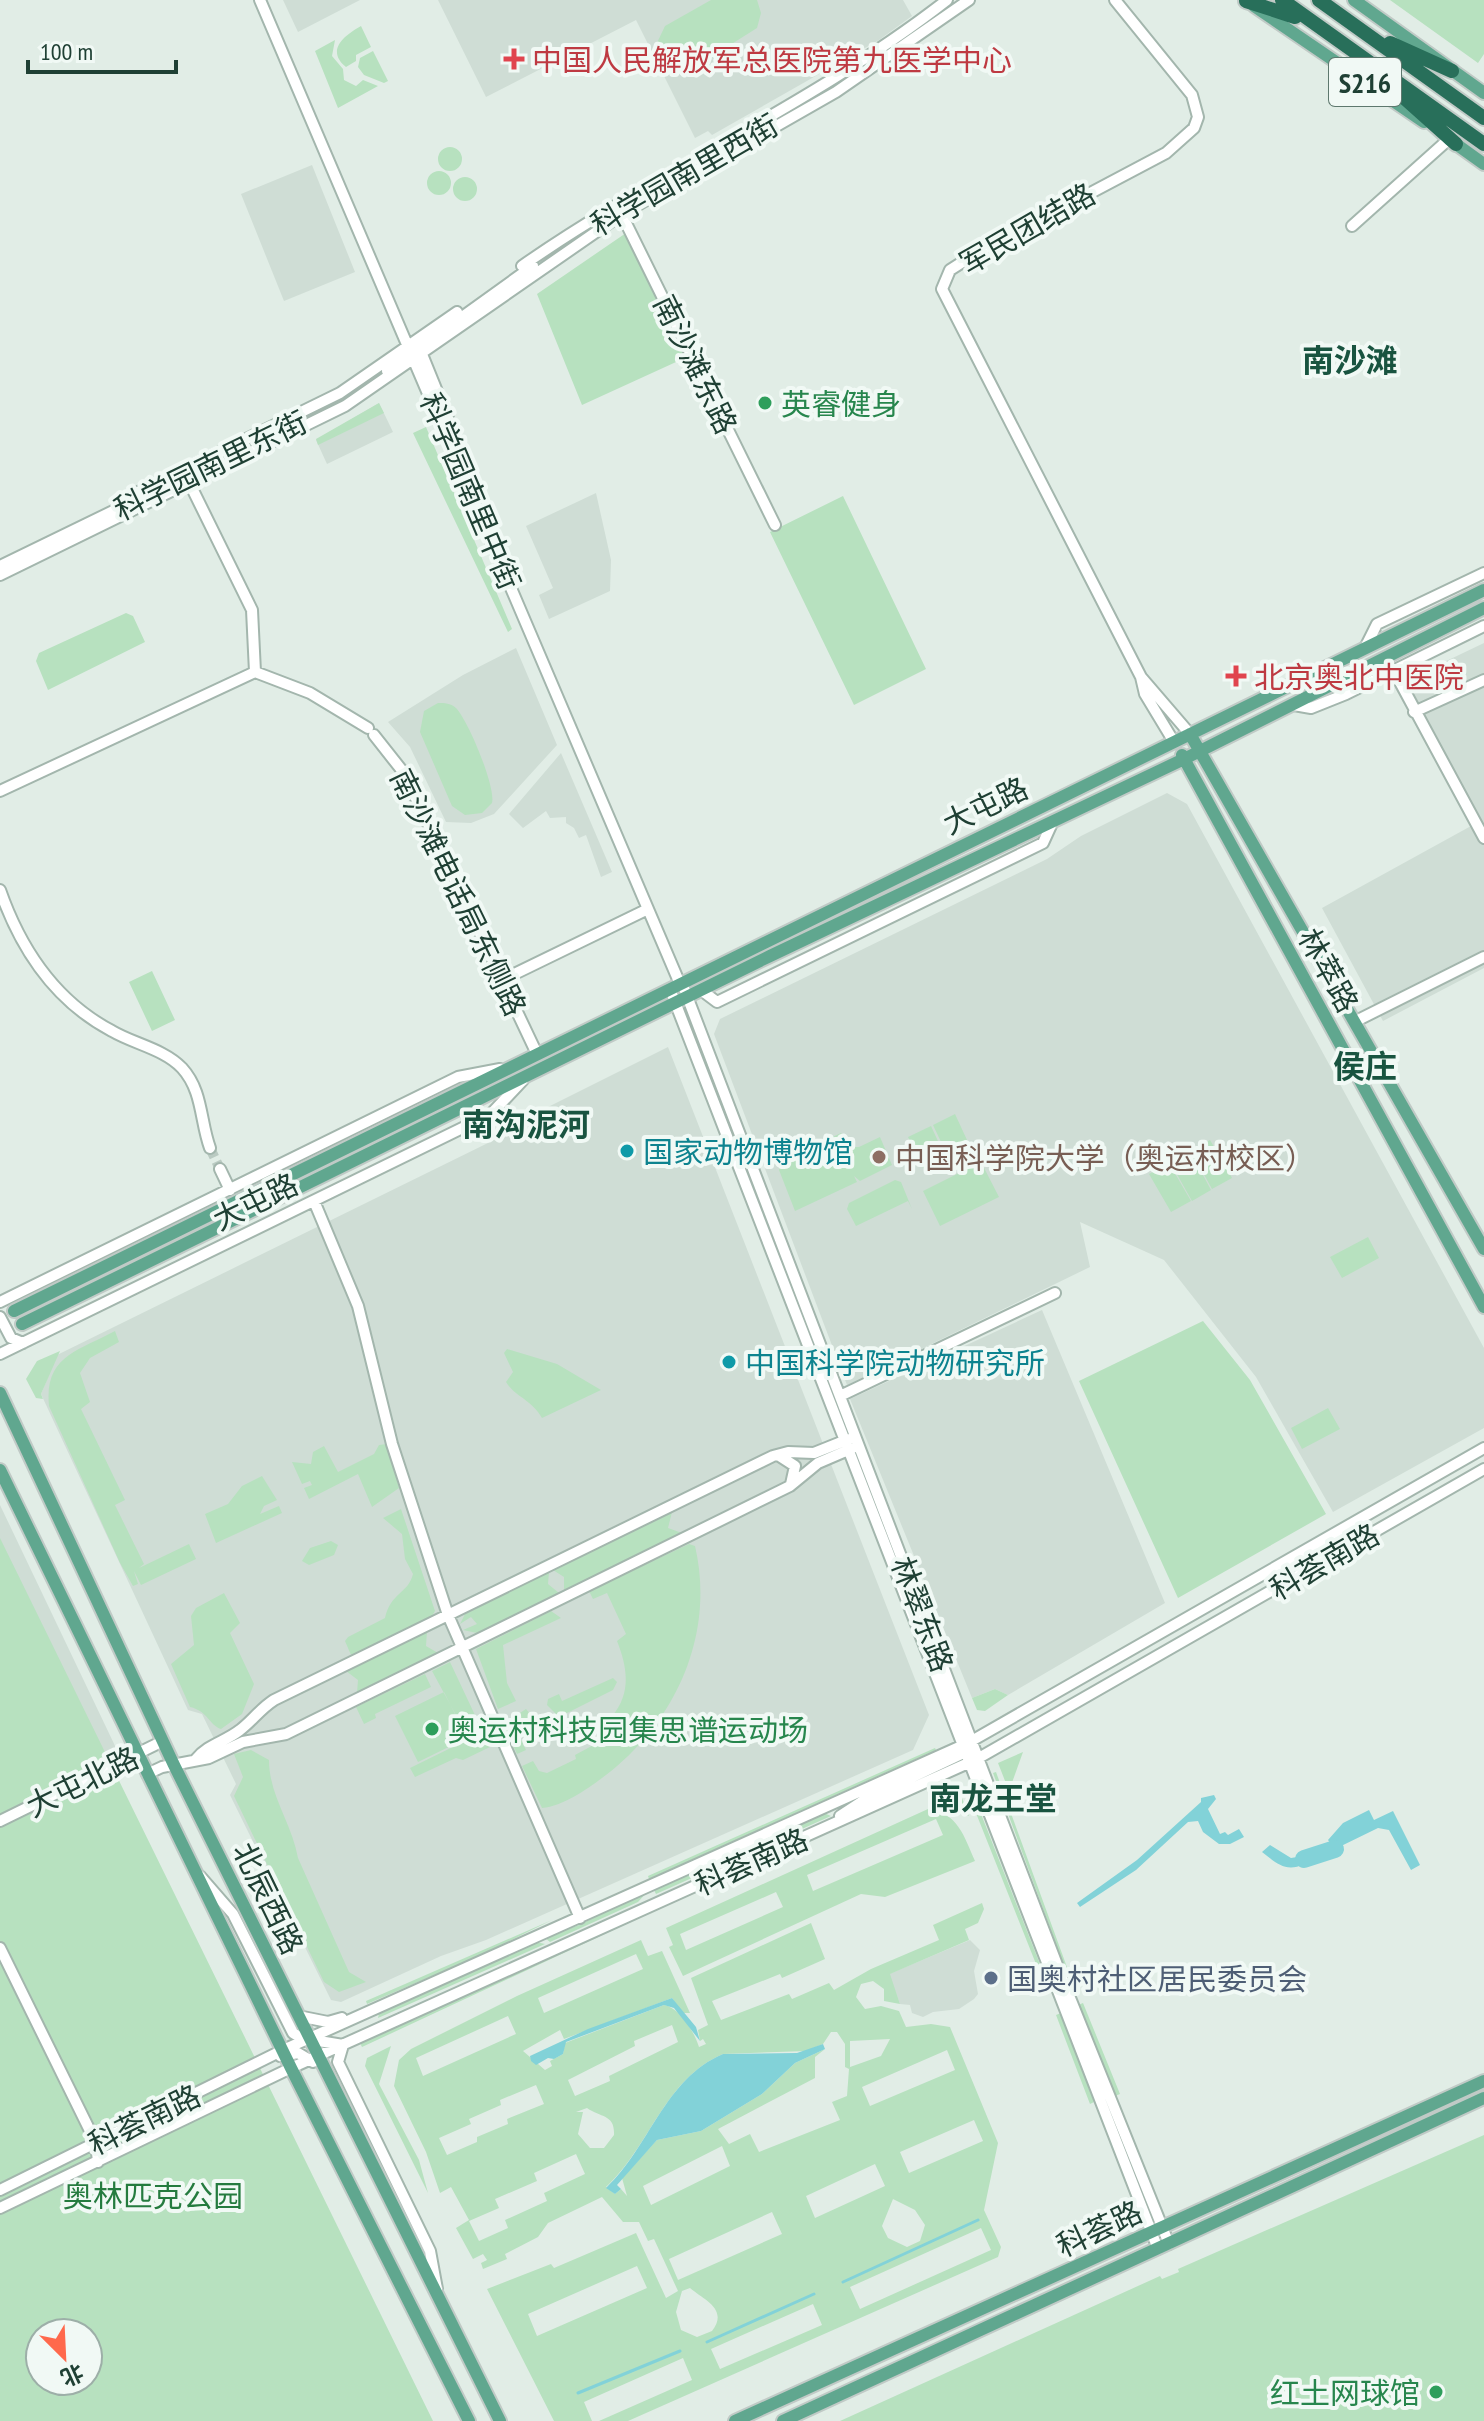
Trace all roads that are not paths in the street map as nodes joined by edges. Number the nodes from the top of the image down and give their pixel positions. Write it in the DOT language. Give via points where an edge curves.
graph roads {
  1 [pos="260,0"];
  2 [pos="947,0"];
  3 [pos="958,0"];
  4 [pos="969,0"];
  5 [pos="1115,0"];
  6 [pos="1245,0"];
  7 [pos="1282,0"];
  8 [pos="1319,0"];
  9 [pos="1354,0"];
  10 [pos="1313,23"];
  11 [pos="1359,29"];
  12 [pos="1349,48"];
  13 [pos="1452,71"];
  14 [pos="1484,93"];
  15 [pos="1484,118"];
  16 [pos="1452,142"];
  17 [pos="1484,144"];
  18 [pos="1484,164"];
  19 [pos="619,208"];
  20 [pos="1352,226"];
  21 [pos="414,352"];
  22 [pos="186,476"];
  23 [pos="775,525"];
  24 [pos="0,560"];
  25 [pos="0,566"];
  26 [pos="1484,573"];
  27 [pos="0,575"];
  28 [pos="1484,590"];
  29 [pos="1484,608"];
  30 [pos="1484,626"];
  31 [pos="1365,648"];
  32 [pos="1394,671"];
  33 [pos="255,672"];
  34 [pos="1141,677"];
  35 [pos="1484,680"];
  36 [pos="1294,705"];
  37 [pos="1414,712"];
  38 [pos="1190,734"];
  39 [pos="1174,742"];
  40 [pos="1201,751"];
  41 [pos="1184,759"];
  42 [pos="1217,780"];
  43 [pos="1200,788"];
  44 [pos="0,791"];
  45 [pos="1053,821"];
  46 [pos="1484,838"];
  47 [pos="0,890"];
  48 [pos="646,910"];
  49 [pos="1484,957"];
  50 [pos="502,980"];
  51 [pos="678,985"];
  52 [pos="687,997"];
  53 [pos="1356,1021"];
  54 [pos="537,1054"];
  55 [pos="510,1068"];
  56 [pos="523,1080"];
  57 [pos="210,1148"];
  58 [pos="220,1169"];
  59 [pos="230,1190"];
  60 [pos="314,1201"];
  61 [pos="1484,1249"];
  62 [pos="1055,1293"];
  63 [pos="1484,1307"];
  64 [pos="1,1308"];
  65 [pos="14,1311"];
  66 [pos="22,1324"];
  67 [pos="23,1343"];
  68 [pos="0,1354"];
  69 [pos="0,1393"];
  70 [pos="840,1396"];
  71 [pos="852,1443"];
  72 [pos="1484,1448"];
  73 [pos="778,1455"];
  74 [pos="1484,1469"];
  75 [pos="0,1470"];
  76 [pos="790,1486"];
  77 [pos="448,1615"];
  78 [pos="460,1647"];
  79 [pos="249,1719"];
  80 [pos="163,1741"];
  81 [pos="260,1741"];
  82 [pos="972,1751"];
  83 [pos="138,1754"];
  84 [pos="196,1759"];
  85 [pos="175,1765"];
  86 [pos="147,1774"];
  87 [pos="0,1821"];
  88 [pos="194,1870"];
  89 [pos="580,1918"];
  90 [pos="0,1948"];
  91 [pos="459,1972"];
  92 [pos="372,2011"];
  93 [pos="298,2016"];
  94 [pos="380,2028"];
  95 [pos="309,2039"];
  96 [pos="343,2045"];
  97 [pos="283,2050"];
  98 [pos="318,2056"];
  99 [pos="266,2058"];
  100 [pos="291,2068"];
  101 [pos="1484,2081"];
  102 [pos="334,2089"];
  103 [pos="1484,2098"];
  104 [pos="96,2143"];
  105 [pos="111,2156"];
  106 [pos="98,2162"];
  107 [pos="0,2190"];
  108 [pos="0,2208"];
  109 [pos="1157,2231"];
  110 [pos="1164,2246"];
  111 [pos="439,2299"];
  112 [pos="469,2421"];
  113 [pos="500,2421"];
  114 [pos="735,2421"];
  115 [pos="783,2421"];
  1 -- 21 [label="street, 科学园南里中街"];
  2 -- 19 [label="street" via="851,68"];
  3 -- 19 [label="street, 科学园南里西街" via="823,93"];
  4 -- 19 [label="street" via="836,92"];
  5 -- 34 [label="street, 军民团结路" via="1192,95 1198,117 1194,128 1166,153 975,254 950,270 942,289"];
  6 -- 10 [label="highway"];
  6 -- 16 [label="main road, S216"];
  7 -- 10 [label="highway"];
  8 -- 11 [label="highway"];
  9 -- 13 [label="main road, S216"];
  10 -- 12 [label="highway"];
  11 -- 13 [label="highway"];
  11 -- 15 [label="highway"];
  12 -- 16 [label="highway"];
  12 -- 17 [label="highway"];
  13 -- 14 [label="main road, S216"];
  16 -- 18 [label="main road, S216"];
  16 -- 20 [label="street"];
  19 -- 21 [label="street, 科学园南里西街"];
  19 -- 23 [label="street, 南沙滩东路"];
  21 -- 22 [label="street, 科学园南里东街" via="340,402"];
  21 -- 48 [label="street, 科学园南里中街"];
  21 -- 51 [label="street" via="474,485"];
  22 -- 24 [label="street"];
  22 -- 25 [label="street, 科学园南里东街"];
  22 -- 27 [label="street"];
  22 -- 33 [label="street" via="252,610"];
  26 -- 31 [label="street" via="1377,624"];
  28 -- 31 [label="main road, 大屯路"];
  29 -- 36 [label="main road, 大屯路"];
  30 -- 32 [label="street"];
  31 -- 38 [label="main road, 大屯路"];
  32 -- 36 [label="street" via="1311,708"];
  32 -- 37 [label="street"];
  33 -- 44 [label="street"];
  33 -- 50 [label="street, 南沙滩电话局东侧路" via="310,693 371,732 404,773"];
  34 -- 38 [label="street, 军民团结路"];
  34 -- 39 [label="street, 军民团结路" via="1145,694"];
  35 -- 37 [label="street"];
  36 -- 40 [label="main road, 大屯路"];
  37 -- 46 [label="street"];
  38 -- 39 [label="main road, 大屯路"];
  38 -- 40 [label="main road, 林萃路"];
  39 -- 41 [label="main road, 林萃路"];
  39 -- 51 [label="main road, 大屯路"];
  40 -- 41 [label="main road, 大屯路"];
  40 -- 42 [label="main road, 林萃路"];
  41 -- 43 [label="main road, 林萃路"];
  41 -- 45 [label="main road, 大屯路"];
  42 -- 43 [label="main road"];
  42 -- 53 [label="main road, 林萃路"];
  43 -- 63 [label="main road, 林萃路"];
  45 -- 52 [label="main road, 大屯路"];
  45 -- 52 [label="street" via="1043,843 717,1002"];
  47 -- 57 [label="street" via="33,960 66,999 112,1032 182,1068 200,1100"];
  48 -- 50 [label="street"];
  48 -- 51 [label="street, 科学园南里中街"];
  49 -- 53 [label="street"];
  50 -- 54 [label="street, 南沙滩电话局东侧路"];
  51 -- 52 [label="main road"];
  51 -- 54 [label="main road, 大屯路"];
  52 -- 56 [label="main road, 大屯路"];
  52 -- 70 [label="street, 林翠东路"];
  52 -- 71 [label="street, 林翠东路"];
  53 -- 61 [label="main road, 林萃路"];
  54 -- 55 [label="main road, 大屯路"];
  55 -- 59 [label="street, 大屯路" via="458,1077"];
  55 -- 65 [label="main road, 大屯路"];
  56 -- 60 [label="street, 大屯路" via="491,1114"];
  56 -- 66 [label="main road, 大屯路"];
  58 -- 59 [label="street"];
  59 -- 64 [label="street, 大屯路"];
  60 -- 67 [label="street, 大屯路"];
  60 -- 77 [label="street" via="358,1306 392,1444"];
  62 -- 70 [label="street"];
  64 -- 67 [label="street" via="11,1338"];
  67 -- 68 [label="street, 大屯路"];
  69 -- 80 [label="main road, 北辰西路"];
  70 -- 71 [label="street, 林翠东路"];
  71 -- 73 [label="street"];
  71 -- 76 [label="street"];
  71 -- 82 [label="street, 林翠东路"];
  72 -- 82 [label="street, 科荟南路"];
  73 -- 76 [label="street" via="795,1466"];
  73 -- 77 [label="street"];
  74 -- 82 [label="street, 科荟南路"];
  75 -- 83 [label="main road, 北辰西路"];
  76 -- 78 [label="street"];
  77 -- 78 [label="street"];
  77 -- 79 [label="street" via="274,1700"];
  78 -- 81 [label="street" via="286,1734"];
  78 -- 89 [label="street"];
  79 -- 81 [label="street"];
  79 -- 84 [label="street"];
  80 -- 83 [label="street, 大屯北路"];
  80 -- 85 [label="main road, 北辰西路"];
  81 -- 84 [label="street"];
  82 -- 89 [label="street, 科荟南路"];
  82 -- 94 [label="street, 科荟南路" via="826,1827"];
  82 -- 109 [label="street, 林翠东路"];
  83 -- 86 [label="main road, 北辰西路"];
  83 -- 87 [label="street, 大屯北路"];
  84 -- 85 [label="street"];
  85 -- 86 [label="street"];
  85 -- 93 [label="main road, 北辰西路"];
  86 -- 88 [label="main road, 北辰西路"];
  88 -- 96 [label="street" via="233,1914 293,2033"];
  88 -- 97 [label="main road, 北辰西路"];
  89 -- 91 [label="street, 科荟南路"];
  90 -- 104 [label="street"];
  91 -- 92 [label="street, 科荟南路"];
  91 -- 93 [label="street" via="335,2020"];
  92 -- 94 [label="street" via="371,2022"];
  92 -- 95 [label="street, 科荟南路"];
  93 -- 95 [label="main road, 北辰西路"];
  94 -- 96 [label="street, 科荟南路"];
  95 -- 97 [label="street, 科荟南路"];
  95 -- 98 [label="main road, 北辰西路"];
  96 -- 98 [label="street, 科荟南路"];
  96 -- 111 [label="street" via="338,2062 430,2251"];
  97 -- 99 [label="street, 科荟南路"];
  97 -- 100 [label="main road, 北辰西路"];
  98 -- 100 [label="street, 科荟南路"];
  98 -- 102 [label="main road, 北辰西路"];
  99 -- 102 [label="street" via="298,2053 308,2057"];
  99 -- 104 [label="street, 科荟南路"];
  100 -- 105 [label="street, 科荟南路"];
  100 -- 112 [label="main road, 北辰西路"];
  101 -- 109 [label="main road, 科荟路"];
  102 -- 111 [label="main road, 北辰西路"];
  103 -- 110 [label="main road, 科荟路"];
  104 -- 105 [label="street"];
  104 -- 106 [label="street"];
  104 -- 107 [label="street, 科荟南路"];
  105 -- 106 [label="street, 科荟南路"];
  106 -- 108 [label="street, 科荟南路"];
  109 -- 110 [label="street, 林翠东路"];
  109 -- 114 [label="main road, 科荟路"];
  110 -- 115 [label="main road, 科荟路"];
  111 -- 113 [label="main road, 北辰西路"];
}
